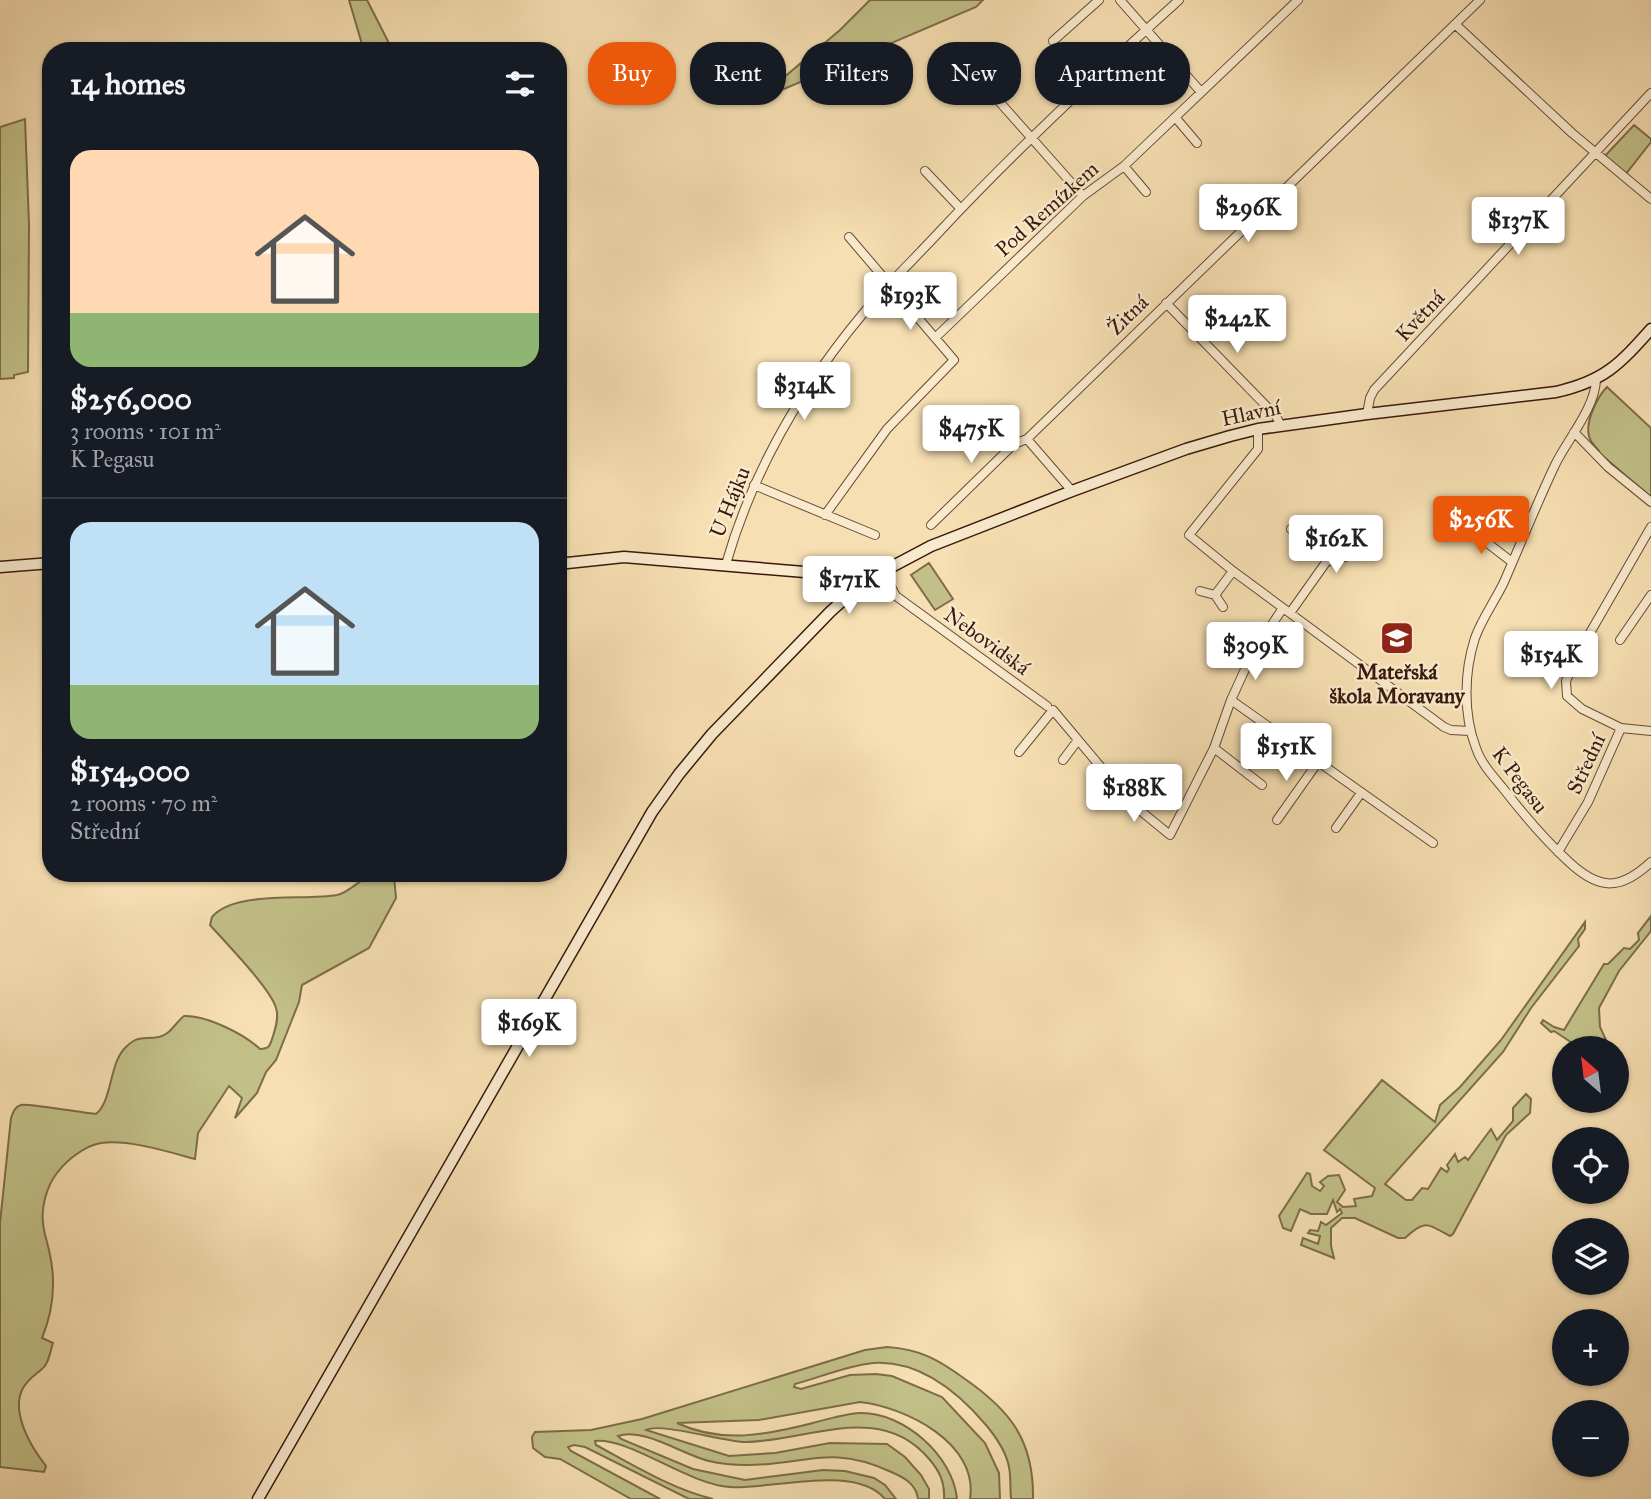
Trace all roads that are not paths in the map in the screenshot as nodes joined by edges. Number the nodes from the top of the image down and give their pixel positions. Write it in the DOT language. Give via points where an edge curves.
graph roads {
  1 [pos="1099,0"];
  2 [pos="1120,0"];
  3 [pos="1179,0"];
  4 [pos="1298,0"];
  5 [pos="1480,0"];
  6 [pos="1455,24"];
  7 [pos="1146,29"];
  8 [pos="1053,41"];
  9 [pos="1201,92"];
  10 [pos="1651,93"];
  11 [pos="1002,105"];
  12 [pos="1175,117"];
  13 [pos="1032,137"];
  14 [pos="1197,143"];
  15 [pos="1595,153"];
  16 [pos="1124,166"];
  17 [pos="925,171"];
  18 [pos="1146,192"];
  19 [pos="1083,196"];
  20 [pos="1651,199"];
  21 [pos="961,209"];
  22 [pos="849,237"];
  23 [pos="890,284"];
  24 [pos="1166,303"];
  25 [pos="1651,329"];
  26 [pos="934,338"];
  27 [pos="1596,380"];
  28 [pos="1367,414"];
  29 [pos="1280,426"];
  30 [pos="1258,429"];
  31 [pos="1574,432"];
  32 [pos="1027,439"];
  33 [pos="754,485"];
  34 [pos="1072,491"];
  35 [pos="1651,502"];
  36 [pos="825,515"];
  37 [pos="930,525"];
  38 [pos="1651,527"];
  39 [pos="1291,528"];
  40 [pos="1468,528"];
  41 [pos="875,535"];
  42 [pos="1351,555"];
  43 [pos="1329,558"];
  44 [pos="1512,562"];
  45 [pos="567,563"];
  46 [pos="42,564"];
  47 [pos="726,564"];
  48 [pos="0,567"];
  49 [pos="882,571"];
  50 [pos="1233,571"];
  51 [pos="863,582"];
  52 [pos="1200,591"];
  53 [pos="1215,595"];
  54 [pos="1651,595"];
  55 [pos="1223,607"];
  56 [pos="1287,611"];
  57 [pos="1620,640"];
  58 [pos="1231,700"];
  59 [pos="1047,706"];
  60 [pos="1621,728"];
  61 [pos="1470,731"];
  62 [pos="1651,731"];
  63 [pos="1078,740"];
  64 [pos="1214,748"];
  65 [pos="1019,752"];
  66 [pos="1063,760"];
  67 [pos="1318,762"];
  68 [pos="1148,784"];
  69 [pos="1262,785"];
  70 [pos="1361,793"];
  71 [pos="1131,803"];
  72 [pos="1278,820"];
  73 [pos="1336,828"];
  74 [pos="1433,843"];
  75 [pos="1559,852"];
  76 [pos="1651,862"];
  77 [pos="258,1499"];
  1 -- 8 [label="street"];
  2 -- 7 [label="street"];
  3 -- 7 [label="street, U Hájku"];
  4 -- 9 [label="street, Pod Remízkem"];
  5 -- 6 [label="street, Žitná"];
  6 -- 15 [label="street"];
  6 -- 24 [label="street, Žitná"];
  7 -- 9 [label="street"];
  7 -- 13 [label="street, U Hájku"];
  9 -- 12 [label="street, Pod Remízkem"];
  10 -- 15 [label="street, Květná"];
  11 -- 13 [label="street"];
  12 -- 14 [label="street"];
  12 -- 16 [label="street, Pod Remízkem"];
  13 -- 19 [label="street"];
  13 -- 21 [label="street, U Hájku"];
  15 -- 20 [label="street"];
  15 -- 28 [label="street, Květná" via="1374,390"];
  16 -- 18 [label="street, Pod Remízkem"];
  16 -- 19 [label="street, Pod Remízkem"];
  17 -- 21 [label="street"];
  19 -- 26 [label="street, Pod Remízkem"];
  21 -- 23 [label="street, U Hájku"];
  22 -- 23 [label="street"];
  23 -- 26 [label="street"];
  23 -- 33 [label="street, U Hájku" via="819,371"];
  24 -- 29 [label="street" via="1276,416"];
  24 -- 32 [label="street, Žitná"];
  25 -- 27 [label="street, Hlavní" via="1623,360"];
  26 -- 36 [label="street" via="954,360 887,429"];
  27 -- 28 [label="street, Hlavní" via="1556,393"];
  27 -- 31 [label="street, K Pegasu"];
  28 -- 29 [label="street, Hlavní"];
  29 -- 30 [label="street, Hlavní"];
  30 -- 34 [label="street, Hlavní" via="1186,449"];
  30 -- 50 [label="street" via="1258,449 1189,535"];
  31 -- 35 [label="street"];
  31 -- 44 [label="street, K Pegasu"];
  32 -- 34 [label="street"];
  32 -- 37 [label="street, Žitná" via="1014,444"];
  33 -- 36 [label="street"];
  33 -- 47 [label="street, U Hájku"];
  34 -- 49 [label="street, Hlavní" via="931,545"];
  36 -- 41 [label="street"];
  38 -- 60 [label="street, Střední" via="1579,652 1565,686 1575,704"];
  39 -- 43 [label="street"];
  40 -- 44 [label="street"];
  42 -- 43 [label="street"];
  43 -- 56 [label="street"];
  44 -- 61 [label="street, K Pegasu" via="1473,648 1467,707"];
  45 -- 47 [label="street" via="624,557"];
  46 -- 48 [label="street"];
  47 -- 51 [label="street" via="853,576"];
  49 -- 51 [label="street, Hlavní"];
  49 -- 59 [label="street, Nebovidská" via="896,596"];
  50 -- 53 [label="street"];
  50 -- 56 [label="street"];
  51 -- 77 [label="street, Hlavní" via="712,734 652,812"];
  52 -- 53 [label="street"];
  53 -- 55 [label="street"];
  54 -- 57 [label="street"];
  56 -- 58 [label="street" via="1252,654"];
  56 -- 61 [label="street" via="1444,727"];
  58 -- 64 [label="street"];
  58 -- 67 [label="street"];
  60 -- 62 [label="street"];
  60 -- 75 [label="street, Střední" via="1588,802"];
  61 -- 75 [label="street, K Pegasu" via="1485,766"];
  63 -- 65 [label="street" via="1053,710"];
  63 -- 66 [label="street"];
  63 -- 71 [label="street"];
  64 -- 69 [label="street"];
  64 -- 71 [label="street" via="1170,835"];
  67 -- 70 [label="street"];
  67 -- 72 [label="street"];
  68 -- 71 [label="street"];
  70 -- 73 [label="street"];
  70 -- 74 [label="street"];
  75 -- 76 [label="street, K Pegasu" via="1578,870 1614,885 1631,879"];
}
